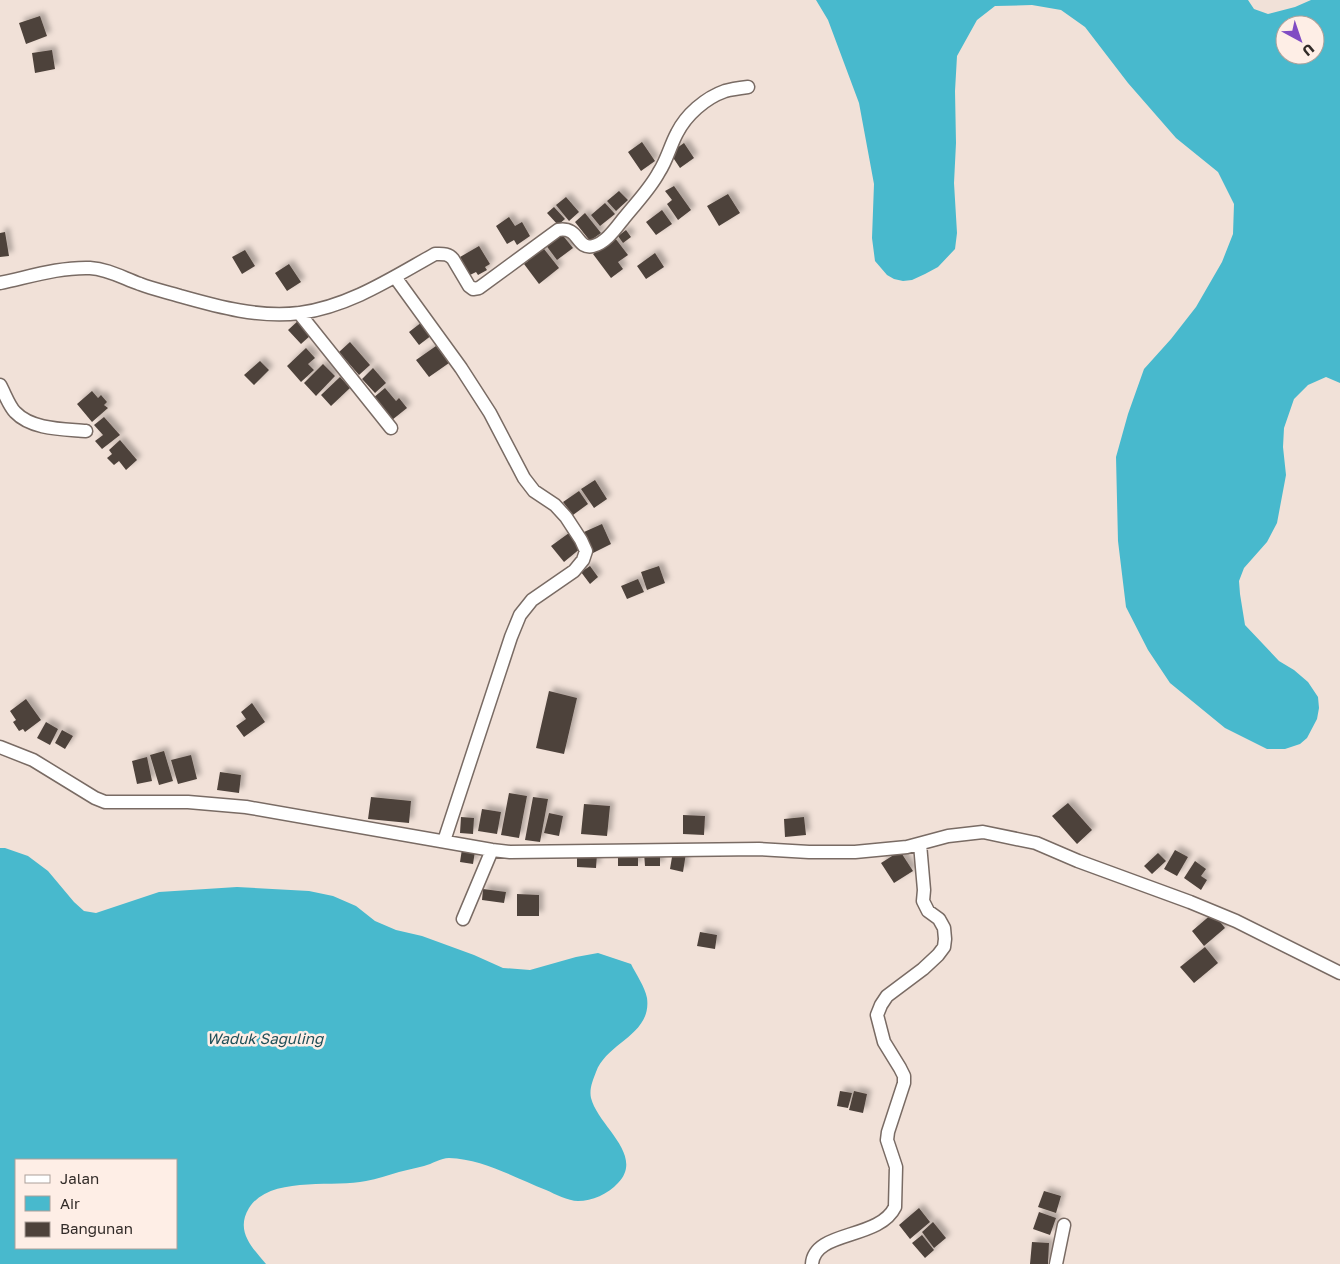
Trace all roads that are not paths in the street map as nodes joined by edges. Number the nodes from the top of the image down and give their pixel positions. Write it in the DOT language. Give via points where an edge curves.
graph roads {
  1 [pos="748,86"];
  2 [pos="394,277"];
  3 [pos="0,284"];
  4 [pos="299,313"];
  5 [pos="0,385"];
  6 [pos="391,428"];
  7 [pos="86,432"];
  8 [pos="0,747"];
  9 [pos="444,841"];
  10 [pos="920,844"];
  11 [pos="492,850"];
  12 [pos="463,919"];
  13 [pos="1340,973"];
  14 [pos="1064,1225"];
  15 [pos="812,1264"];
  16 [pos="1056,1264"];
  1 -- 2 [label="street" via="724,92 690,114 650,186 605,240 594,246 580,242 566,228 558,230 480,288 469,286 453,259 443,254 435,254"];
  2 -- 4 [label="street" via="342,302"];
  2 -- 9 [label="street" via="466,375 524,478 534,490 556,505 586,551 574,571 532,600 520,616"];
  3 -- 4 [label="street" via="65,269 91,268 208,304 245,312"];
  4 -- 6 [label="street"];
  5 -- 7 [label="street" via="14,411 22,418 38,425"];
  8 -- 9 [label="street" via="34,760 105,802 246,806"];
  9 -- 11 [label="street"];
  10 -- 11 [label="street" via="855,852"];
  10 -- 13 [label="street" via="948,836 984,832 1036,843 1236,921"];
  10 -- 15 [label="street" via="923,900 928,911 939,919 945,939 938,955 887,996 877,1015 884,1042 904,1076 887,1140 896,1167 895,1207 881,1224 822,1246"];
  11 -- 12 [label="street"];
  14 -- 16 [label="street"];
}
